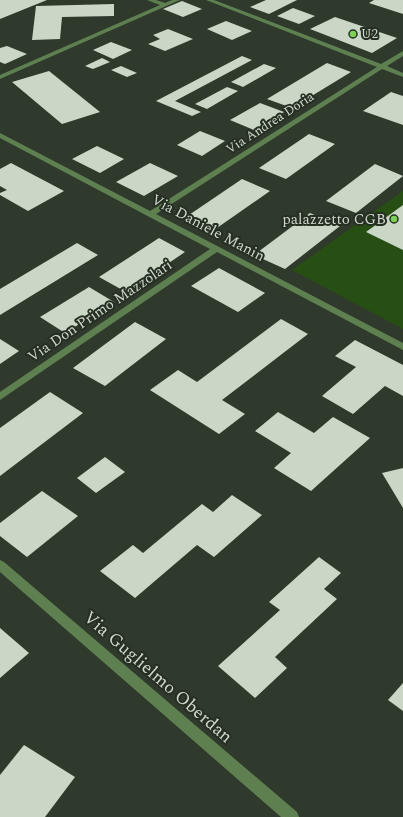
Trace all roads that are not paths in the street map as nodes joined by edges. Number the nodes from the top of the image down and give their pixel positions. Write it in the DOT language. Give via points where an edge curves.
graph roads {
  1 [pos="150,0"];
  2 [pos="177,0"];
  3 [pos="209,0"];
  4 [pos="164,5"];
  5 [pos="403,53"];
  6 [pos="381,66"];
  7 [pos="403,74"];
  8 [pos="0,77"];
  9 [pos="0,135"];
  10 [pos="151,214"];
  11 [pos="216,249"];
  12 [pos="403,347"];
  13 [pos="0,397"];
  14 [pos="0,564"];
  15 [pos="292,817"];
  1 -- 4 [label="street"];
  2 -- 4 [label="street"];
  3 -- 6 [label="street"];
  4 -- 8 [label="street"];
  5 -- 6 [label="street, Via Andrea Doria"];
  6 -- 7 [label="street"];
  6 -- 10 [label="street, Via Andrea Doria"];
  9 -- 10 [label="street, Via Daniele Manin"];
  10 -- 11 [label="street, Via Daniele Manin"];
  11 -- 12 [label="street, Via Daniele Manin"];
  11 -- 13 [label="street, Via Don Primo Mazzolari"];
  14 -- 15 [label="street, Via Guglielmo Oberdan"];
}
